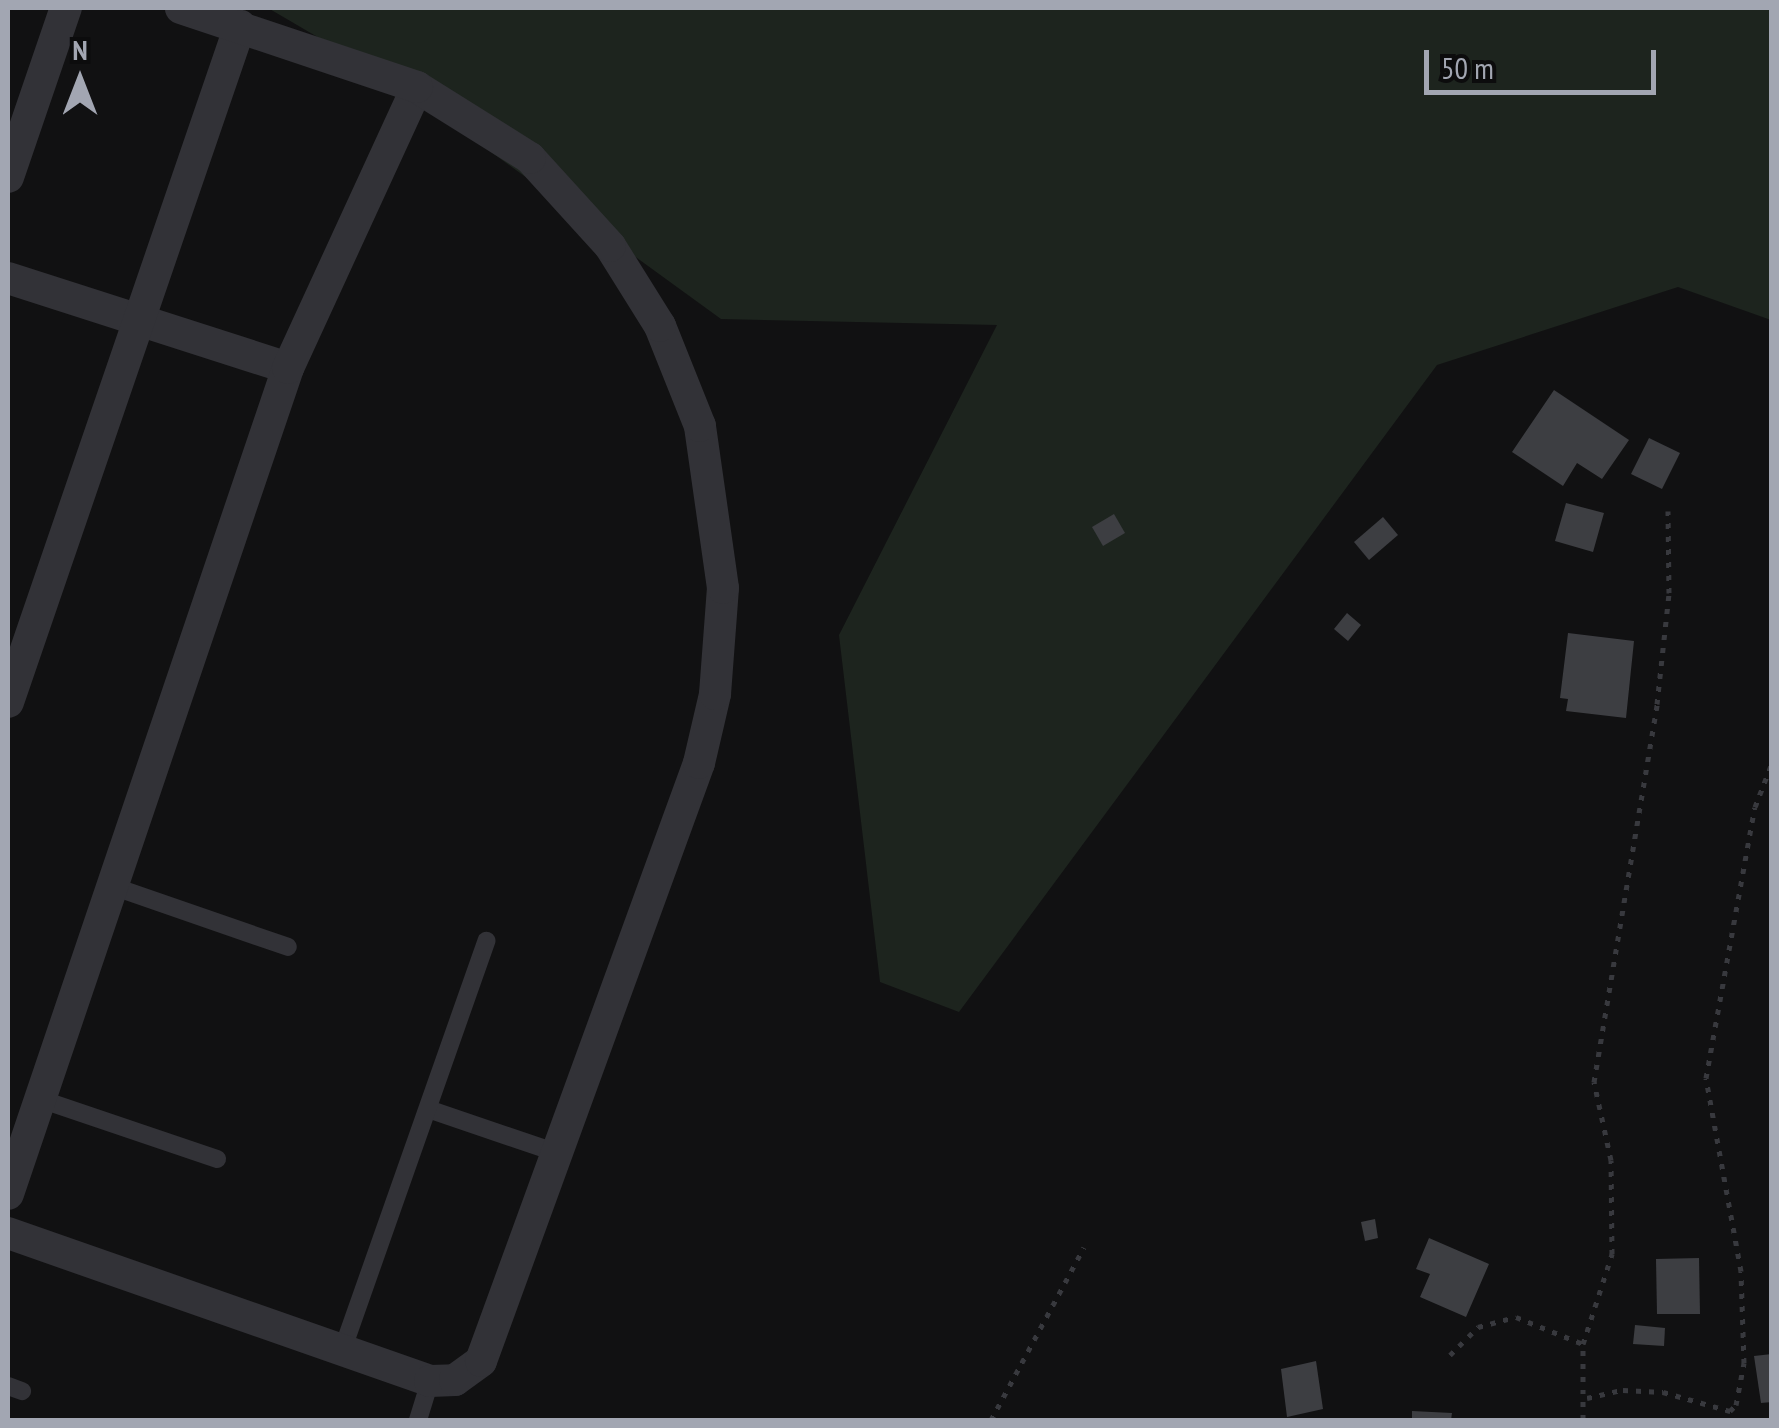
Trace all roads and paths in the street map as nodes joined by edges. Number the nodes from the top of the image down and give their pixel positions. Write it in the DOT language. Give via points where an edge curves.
graph roads {
  1 [pos="66,8"];
  2 [pos="180,8"];
  3 [pos="240,26"];
  4 [pos="417,87"];
  5 [pos="8,177"];
  6 [pos="8,278"];
  7 [pos="140,320"];
  8 [pos="288,368"];
  9 [pos="1668,511"];
  10 [pos="8,702"];
  11 [pos="1772,763"];
  12 [pos="112,886"];
  13 [pos="486,941"];
  14 [pos="288,947"];
  15 [pos="40,1099"];
  16 [pos="428,1108"];
  17 [pos="557,1153"];
  18 [pos="216,1159"];
  19 [pos="8,1194"];
  20 [pos="8,1233"];
  21 [pos="1084,1246"];
  22 [pos="1583,1344"];
  23 [pos="342,1350"];
  24 [pos="1450,1355"];
  25 [pos="430,1382"];
  26 [pos="1587,1398"];
  27 [pos="418,1420"];
  28 [pos="990,1420"];
  29 [pos="1583,1420"];
  1 -- 5 [label="street"];
  2 -- 3 [label="street"];
  3 -- 4 [label="street"];
  3 -- 7 [label="street"];
  4 -- 8 [label="street"];
  4 -- 17 [label="street" via="530,158 610,246 660,326 700,426 723,588 715,694 699,762"];
  6 -- 7 [label="street"];
  7 -- 8 [label="street"];
  7 -- 10 [label="street"];
  8 -- 12 [label="street"];
  9 -- 22 [label="path" via="1669,593 1658,704 1594,1082 1610,1160 1612,1254"];
  11 -- 26 [label="path" via="1756,807 1706,1078 1741,1271 1744,1364 1736,1404 1730,1411 1663,1392 1623,1390"];
  12 -- 14 [label="lane"];
  12 -- 15 [label="street"];
  13 -- 16 [label="lane"];
  15 -- 18 [label="lane"];
  15 -- 19 [label="street"];
  16 -- 17 [label="lane"];
  16 -- 23 [label="lane"];
  17 -- 25 [label="street" via="481,1361 455,1380"];
  20 -- 23 [label="street"];
  21 -- 28 [label="path"];
  22 -- 24 [label="path" via="1516,1316 1478,1327"];
  22 -- 26 [label="path"];
  23 -- 25 [label="street"];
  25 -- 27 [label="lane"];
  26 -- 29 [label="path"];
}
